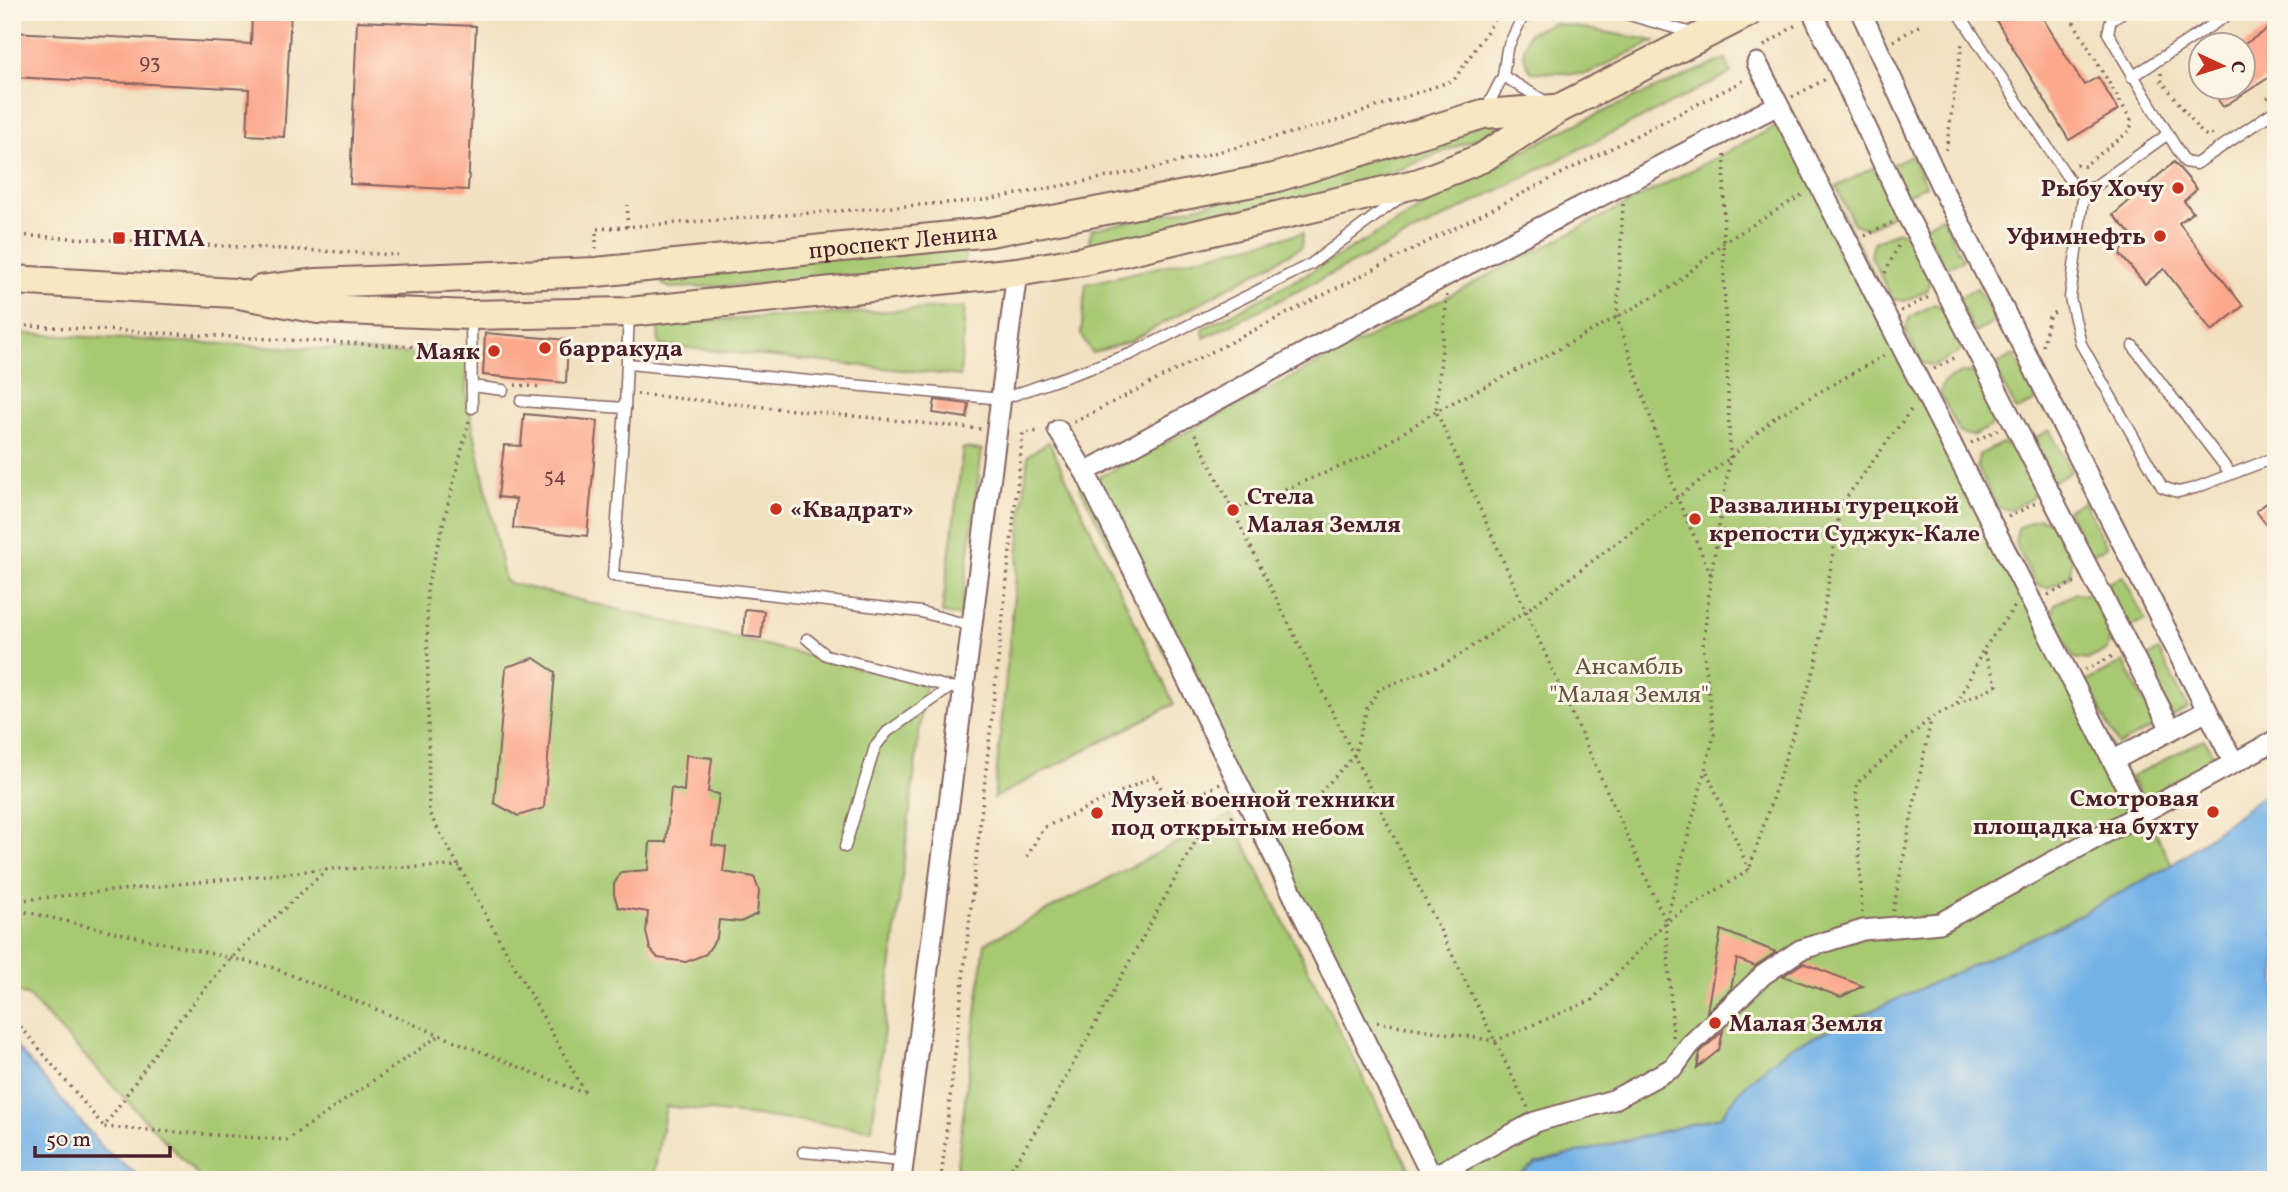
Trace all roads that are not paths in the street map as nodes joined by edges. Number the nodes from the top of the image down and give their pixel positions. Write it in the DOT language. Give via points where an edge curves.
graph roads {
  1 [pos="1538,12"];
  2 [pos="1619,12"];
  3 [pos="1861,12"];
  4 [pos="1958,12"];
  5 [pos="2123,12"];
  6 [pos="2232,12"];
  7 [pos="1813,13"];
  8 [pos="1724,21"];
  9 [pos="1759,67"];
  10 [pos="1503,76"];
  11 [pos="2132,77"];
  12 [pos="1778,104"];
  13 [pos="1558,109"];
  14 [pos="2276,110"];
  15 [pos="1483,114"];
  16 [pos="2168,134"];
  17 [pos="1419,183"];
  18 [pos="2084,190"];
  19 [pos="1078,215"];
  20 [pos="1047,222"];
  21 [pos="990,232"];
  22 [pos="957,236"];
  23 [pos="1083,261"];
  24 [pos="1017,272"];
  25 [pos="965,279"];
  26 [pos="12,280"];
  27 [pos="234,293"];
  28 [pos="629,312"];
  29 [pos="471,315"];
  30 [pos="2133,346"];
  31 [pos="628,364"];
  32 [pos="472,386"];
  33 [pos="504,387"];
  34 [pos="1002,399"];
  35 [pos="521,401"];
  36 [pos="472,408"];
  37 [pos="625,408"];
  38 [pos="1058,430"];
  39 [pos="2276,457"];
  40 [pos="1085,472"];
  41 [pos="2230,473"];
  42 [pos="972,626"];
  43 [pos="807,639"];
  44 [pos="957,690"];
  45 [pos="2206,712"];
  46 [pos="2171,729"];
  47 [pos="2276,740"];
  48 [pos="2114,760"];
  49 [pos="2234,763"];
  50 [pos="2140,814"];
  51 [pos="845,847"];
  52 [pos="803,1152"];
  53 [pos="902,1171"];
  54 [pos="1429,1178"];
  1 -- 10 [label="lane" via="1522,18 1507,49"];
  2 -- 8 [label="lane"];
  3 -- 45 [label="street" via="1929,161"];
  4 -- 18 [label="lane" via="2072,184"];
  5 -- 11 [label="lane" via="2111,20 2108,33"];
  6 -- 11 [label="lane"];
  7 -- 46 [label="street" via="1902,205"];
  8 -- 13 [label="street, проспект Ленина"];
  9 -- 12 [label="street"];
  10 -- 13 [label="lane"];
  10 -- 15 [label="lane"];
  11 -- 16 [label="lane"];
  12 -- 40 [label="street" via="1449,274"];
  12 -- 48 [label="street"];
  13 -- 15 [label="street, проспект Ленина"];
  13 -- 17 [label="street, проспект Ленина" via="1482,158"];
  14 -- 16 [label="lane" via="2196,164 2185,162"];
  15 -- 19 [label="street, проспект Ленина" via="1274,178"];
  16 -- 18 [label="lane"];
  17 -- 23 [label="street, проспект Ленина"];
  17 -- 34 [label="lane, проспект Ленина" via="1311,264 1131,354"];
  18 -- 41 [label="lane" via="2070,298 2081,344 2162,487 2178,492"];
  19 -- 20 [label="street, проспект Ленина"];
  19 -- 23 [label="street" via="1069,240"];
  20 -- 21 [label="street, проспект Ленина"];
  20 -- 24 [label="street" via="1028,244"];
  21 -- 22 [label="street, проспект Ленина"];
  21 -- 24 [label="street" via="1011,247"];
  22 -- 25 [label="street" via="970,256"];
  22 -- 27 [label="street, проспект Ленина" via="596,272 317,283"];
  23 -- 24 [label="street, проспект Ленина"];
  24 -- 25 [label="street, проспект Ленина"];
  24 -- 34 [label="street"];
  25 -- 28 [label="street, проспект Ленина"];
  26 -- 27 [label="street, проспект Ленина"];
  27 -- 29 [label="street, проспект Ленина" via="318,309"];
  28 -- 29 [label="street, проспект Ленина"];
  28 -- 31 [label="lane"];
  29 -- 32 [label="lane"];
  30 -- 41 [label="lane"];
  31 -- 34 [label="lane"];
  31 -- 37 [label="lane"];
  32 -- 33 [label="lane"];
  32 -- 36 [label="lane"];
  34 -- 42 [label="street"];
  35 -- 37 [label="lane"];
  37 -- 42 [label="lane" via="613,576 920,612"];
  38 -- 40 [label="street"];
  39 -- 41 [label="lane"];
  40 -- 54 [label="street"];
  42 -- 44 [label="street"];
  43 -- 44 [label="lane" via="826,655"];
  44 -- 51 [label="lane" via="887,732 875,747"];
  44 -- 53 [label="street"];
  45 -- 46 [label="street"];
  45 -- 49 [label="street"];
  46 -- 48 [label="street"];
  47 -- 49 [label="street"];
  48 -- 50 [label="street"];
  49 -- 50 [label="street"];
  50 -- 54 [label="street" via="1940,923 1863,930 1801,950 1763,975 1690,1045 1674,1067 1613,1100 1535,1122"];
  52 -- 53 [label="lane"];
}
